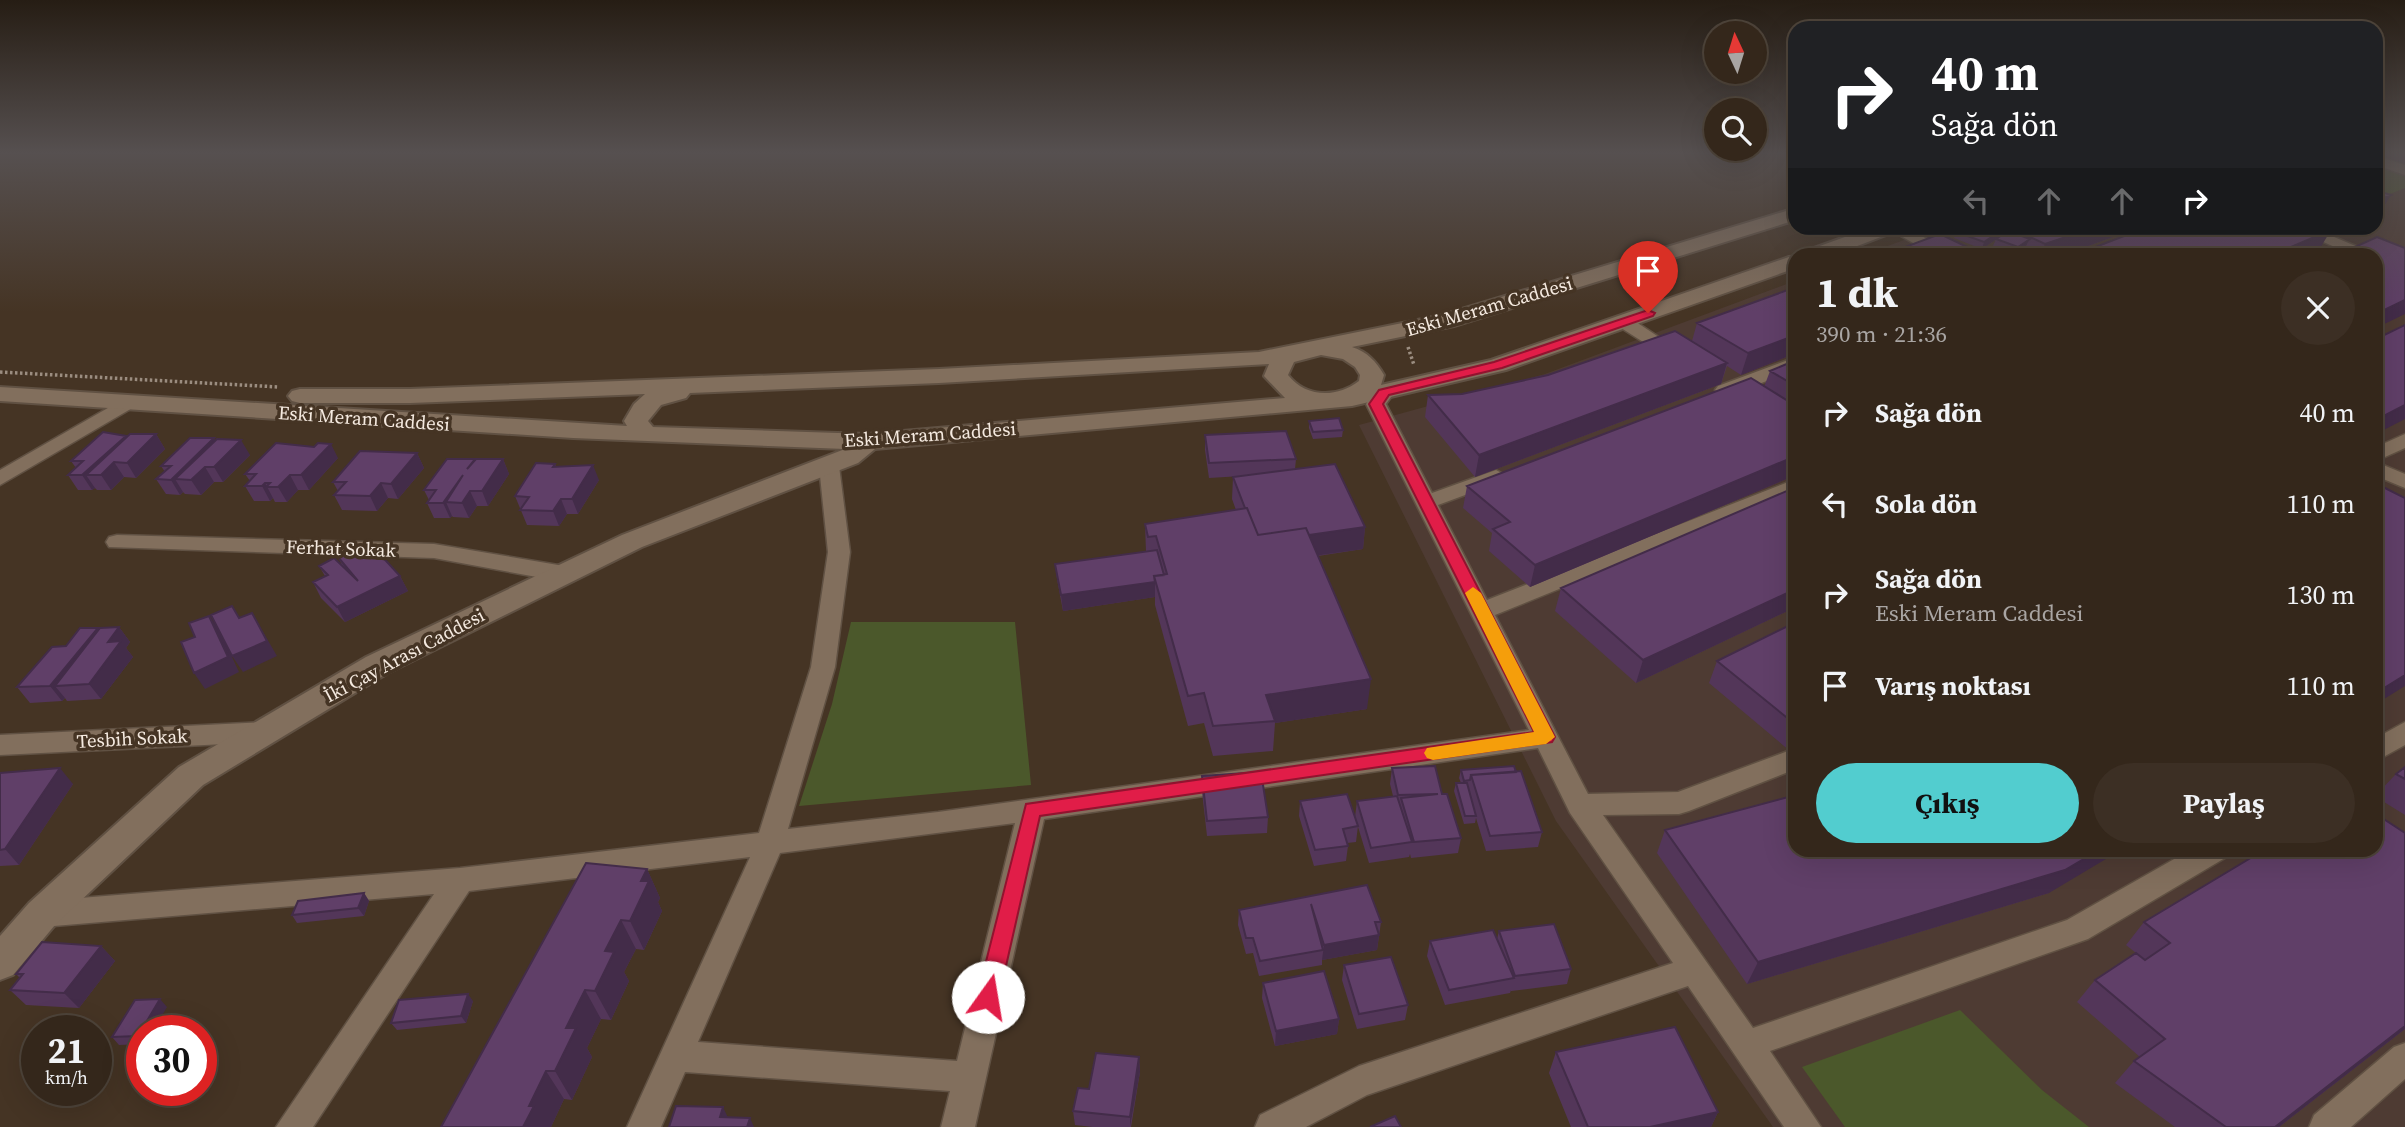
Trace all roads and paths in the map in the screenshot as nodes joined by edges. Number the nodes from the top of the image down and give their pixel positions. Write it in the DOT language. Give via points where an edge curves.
graph roads {
  1 [pos="1788,216"];
  2 [pos="1868,235"];
  3 [pos="1909,235"];
  4 [pos="2318,235"];
  5 [pos="2349,247"];
  6 [pos="1832,248"];
  7 [pos="1934,248"];
  8 [pos="1788,264"];
  9 [pos="1624,322"];
  10 [pos="1403,331"];
  11 [pos="1788,366"];
  12 [pos="0,372"];
  13 [pos="939,376"];
  14 [pos="0,378"];
  15 [pos="1420,385"];
  16 [pos="285,387"];
  17 [pos="1730,388"];
  18 [pos="1384,393"];
  19 [pos="0,394"];
  20 [pos="1705,397"];
  21 [pos="1752,402"];
  22 [pos="127,403"];
  23 [pos="646,433"];
  24 [pos="2405,440"];
  25 [pos="868,442"];
  26 [pos="2383,451"];
  27 [pos="828,466"];
  28 [pos="1516,469"];
  29 [pos="2383,471"];
  30 [pos="0,479"];
  31 [pos="2405,482"];
  32 [pos="1788,488"];
  33 [pos="1427,502"];
  34 [pos="117,542"];
  35 [pos="564,574"];
  36 [pos="1482,611"];
  37 [pos="265,732"];
  38 [pos="2405,732"];
  39 [pos="1546,737"];
  40 [pos="0,745"];
  41 [pos="2383,746"];
  42 [pos="1788,761"];
  43 [pos="1580,805"];
  44 [pos="1032,809"];
  45 [pos="770,843"];
  46 [pos="2203,857"];
  47 [pos="460,880"];
  48 [pos="43,914"];
  49 [pos="0,963"];
  50 [pos="1694,970"];
  51 [pos="1746,1045"];
  52 [pos="675,1056"];
  53 [pos="2405,1058"];
  54 [pos="969,1077"];
  55 [pos="293,1127"];
  56 [pos="644,1127"];
  57 [pos="958,1127"];
  58 [pos="1272,1127"];
  59 [pos="1804,1127"];
  60 [pos="2326,1127"];
  1 -- 10 [label="street, Eski Meram Caddesi"];
  2 -- 6 [label="street"];
  3 -- 7 [label="street"];
  4 -- 5 [label="street"];
  8 -- 9 [label="street, Eski Meram Caddesi"];
  9 -- 15 [label="street, Eski Meram Caddesi" via="1498,365"];
  9 -- 17 [label="street"];
  10 -- 13 [label="street, Eski Meram Caddesi" via="1215,364"];
  10 -- 15 [label="path"];
  11 -- 17 [label="street"];
  12 -- 16 [label="path"];
  13 -- 14 [label="street, Eski Meram Caddesi" via="351,396"];
  13 -- 23 [label="street" via="865,386 672,393 641,409 636,421"];
  15 -- 18 [label="street, Eski Meram Caddesi"];
  17 -- 20 [label="street"];
  17 -- 21 [label="street"];
  18 -- 25 [label="street, Eski Meram Caddesi"];
  18 -- 33 [label="street" via="1376,404"];
  19 -- 22 [label="street, Eski Meram Caddesi"];
  22 -- 23 [label="street, Eski Meram Caddesi"];
  22 -- 30 [label="street"];
  23 -- 25 [label="street, Eski Meram Caddesi"];
  24 -- 26 [label="street"];
  25 -- 27 [label="street, İki Çay Arası Caddesi" via="849,458"];
  27 -- 35 [label="street, İki Çay Arası Caddesi" via="632,541"];
  27 -- 45 [label="street" via="839,551 823,667"];
  28 -- 33 [label="street"];
  29 -- 31 [label="street"];
  32 -- 36 [label="street"];
  33 -- 36 [label="street"];
  34 -- 35 [label="street, Ferhat Sokak" via="434,551"];
  35 -- 37 [label="street, İki Çay Arası Caddesi" via="377,665"];
  36 -- 39 [label="street"];
  37 -- 40 [label="street, Tesbih Sokak"];
  37 -- 48 [label="street, İki Çay Arası Caddesi" via="191,776"];
  38 -- 41 [label="street"];
  39 -- 43 [label="street"];
  39 -- 44 [label="street"];
  42 -- 43 [label="street" via="1679,803"];
  43 -- 50 [label="street"];
  44 -- 45 [label="street"];
  44 -- 54 [label="street"];
  45 -- 47 [label="street"];
  45 -- 52 [label="street"];
  46 -- 51 [label="street" via="2077,930"];
  47 -- 48 [label="street"];
  47 -- 55 [label="street"];
  48 -- 49 [label="street, İki Çay Arası Caddesi"];
  50 -- 51 [label="street"];
  50 -- 58 [label="street" via="1359,1082"];
  51 -- 59 [label="street"];
  52 -- 54 [label="street"];
  52 -- 56 [label="street"];
  53 -- 60 [label="street"];
  54 -- 57 [label="street"];
}
